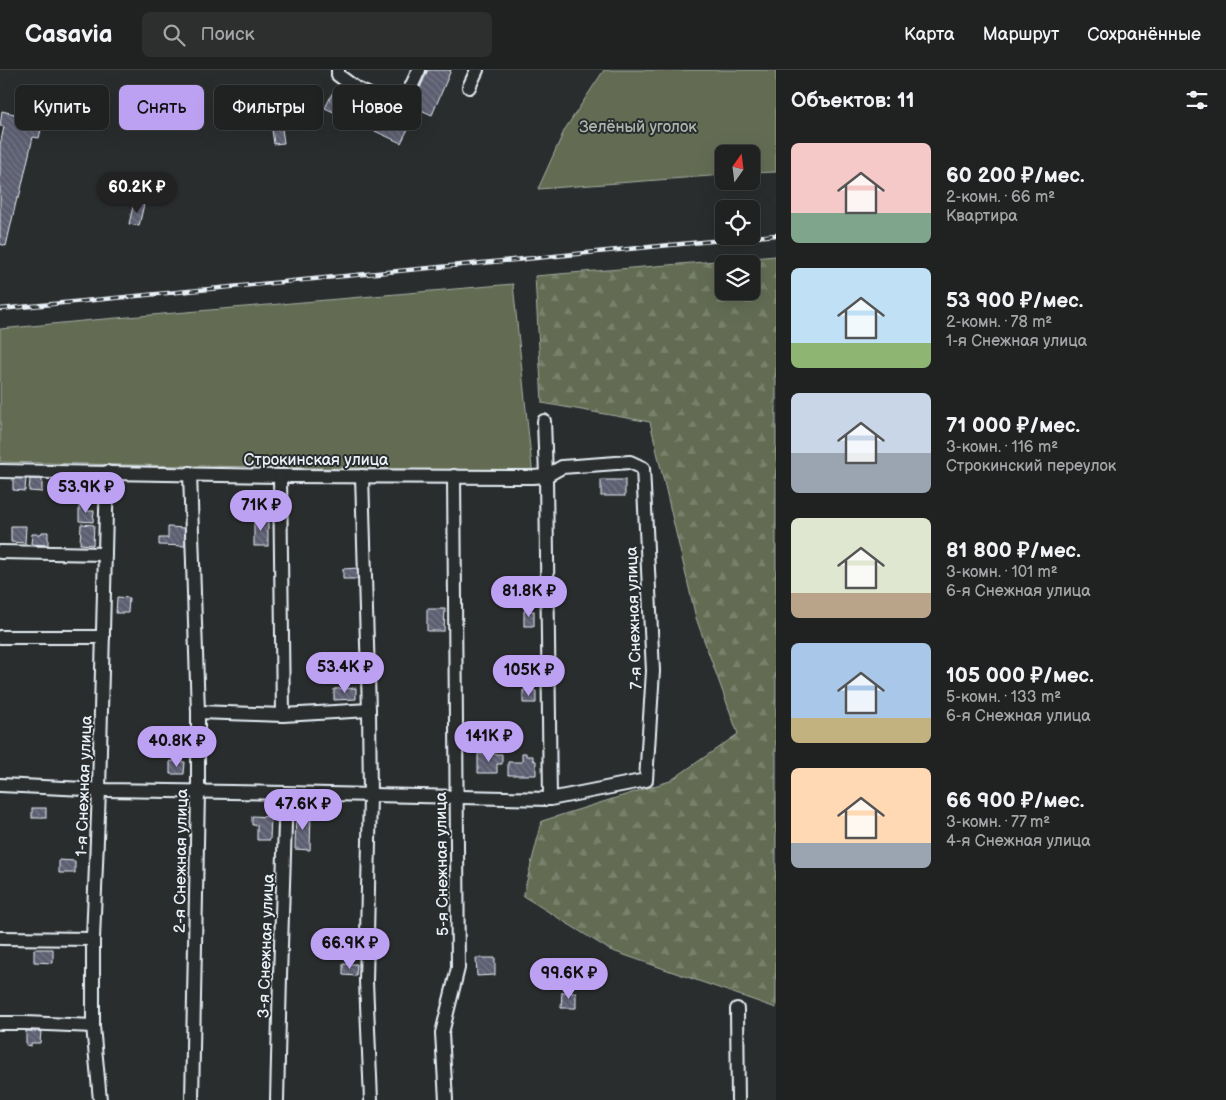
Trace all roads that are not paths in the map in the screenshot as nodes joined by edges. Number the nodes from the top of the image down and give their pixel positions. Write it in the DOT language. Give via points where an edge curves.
graph roads {
  1 [pos="338,70"];
  2 [pos="419,70"];
  3 [pos="477,70"];
  4 [pos="469,87"];
  5 [pos="544,421"];
  6 [pos="630,462"];
  7 [pos="0,470"];
  8 [pos="107,472"];
  9 [pos="190,473"];
  10 [pos="280,476"];
  11 [pos="362,476"];
  12 [pos="454,476"];
  13 [pos="546,476"];
  14 [pos="0,552"];
  15 [pos="105,554"];
  16 [pos="0,637"];
  17 [pos="103,638"];
  18 [pos="370,710"];
  19 [pos="198,712"];
  20 [pos="283,715"];
  21 [pos="0,785"];
  22 [pos="99,790"];
  23 [pos="198,792"];
  24 [pos="286,792"];
  25 [pos="370,795"];
  26 [pos="457,796"];
  27 [pos="550,799"];
  28 [pos="0,938"];
  29 [pos="93,939"];
  30 [pos="737,1009"];
  31 [pos="0,1023"];
  32 [pos="93,1026"];
  33 [pos="100,1100"];
  34 [pos="192,1100"];
  35 [pos="277,1100"];
  36 [pos="371,1100"];
  37 [pos="446,1100"];
  38 [pos="738,1100"];
  1 -- 2 [label="street" via="338,75 356,89 394,106 405,100"];
  3 -- 4 [label="street"];
  5 -- 13 [label="street"];
  6 -- 13 [label="street, Строкинская улица" via="562,467"];
  6 -- 27 [label="street, 7-я Снежная улица" via="643,468 645,498 653,671 646,780"];
  7 -- 8 [label="street, Строкинская улица"];
  8 -- 9 [label="street, Строкинская улица"];
  8 -- 15 [label="street, 1-я Снежная улица"];
  9 -- 10 [label="street, Строкинская улица"];
  9 -- 19 [label="street, 2-я Снежная улица"];
  10 -- 11 [label="street, Строкинская улица"];
  10 -- 20 [label="street"];
  11 -- 12 [label="street, Строкинская улица"];
  11 -- 18 [label="street"];
  12 -- 13 [label="street, Строкинская улица"];
  12 -- 26 [label="street, 5-я Снежная улица"];
  13 -- 27 [label="street"];
  14 -- 15 [label="street"];
  15 -- 17 [label="street, 1-я Снежная улица"];
  16 -- 17 [label="street"];
  17 -- 22 [label="street, 1-я Снежная улица"];
  18 -- 20 [label="street"];
  18 -- 25 [label="street"];
  19 -- 20 [label="street"];
  19 -- 23 [label="street, 2-я Снежная улица"];
  21 -- 22 [label="street"];
  22 -- 23 [label="street"];
  22 -- 29 [label="street, 1-я Снежная улица"];
  23 -- 24 [label="street"];
  23 -- 34 [label="street, 2-я Снежная улица"];
  24 -- 25 [label="street"];
  24 -- 35 [label="street, 3-я Снежная улица"];
  25 -- 26 [label="street"];
  25 -- 36 [label="street" via="366,982"];
  26 -- 27 [label="street"];
  26 -- 37 [label="street, 5-я Снежная улица" via="458,968 442,1033"];
  28 -- 29 [label="street"];
  29 -- 32 [label="street, 1-я Снежная улица"];
  30 -- 38 [label="street"];
  31 -- 32 [label="street"];
  32 -- 33 [label="street, 1-я Снежная улица"];
}
